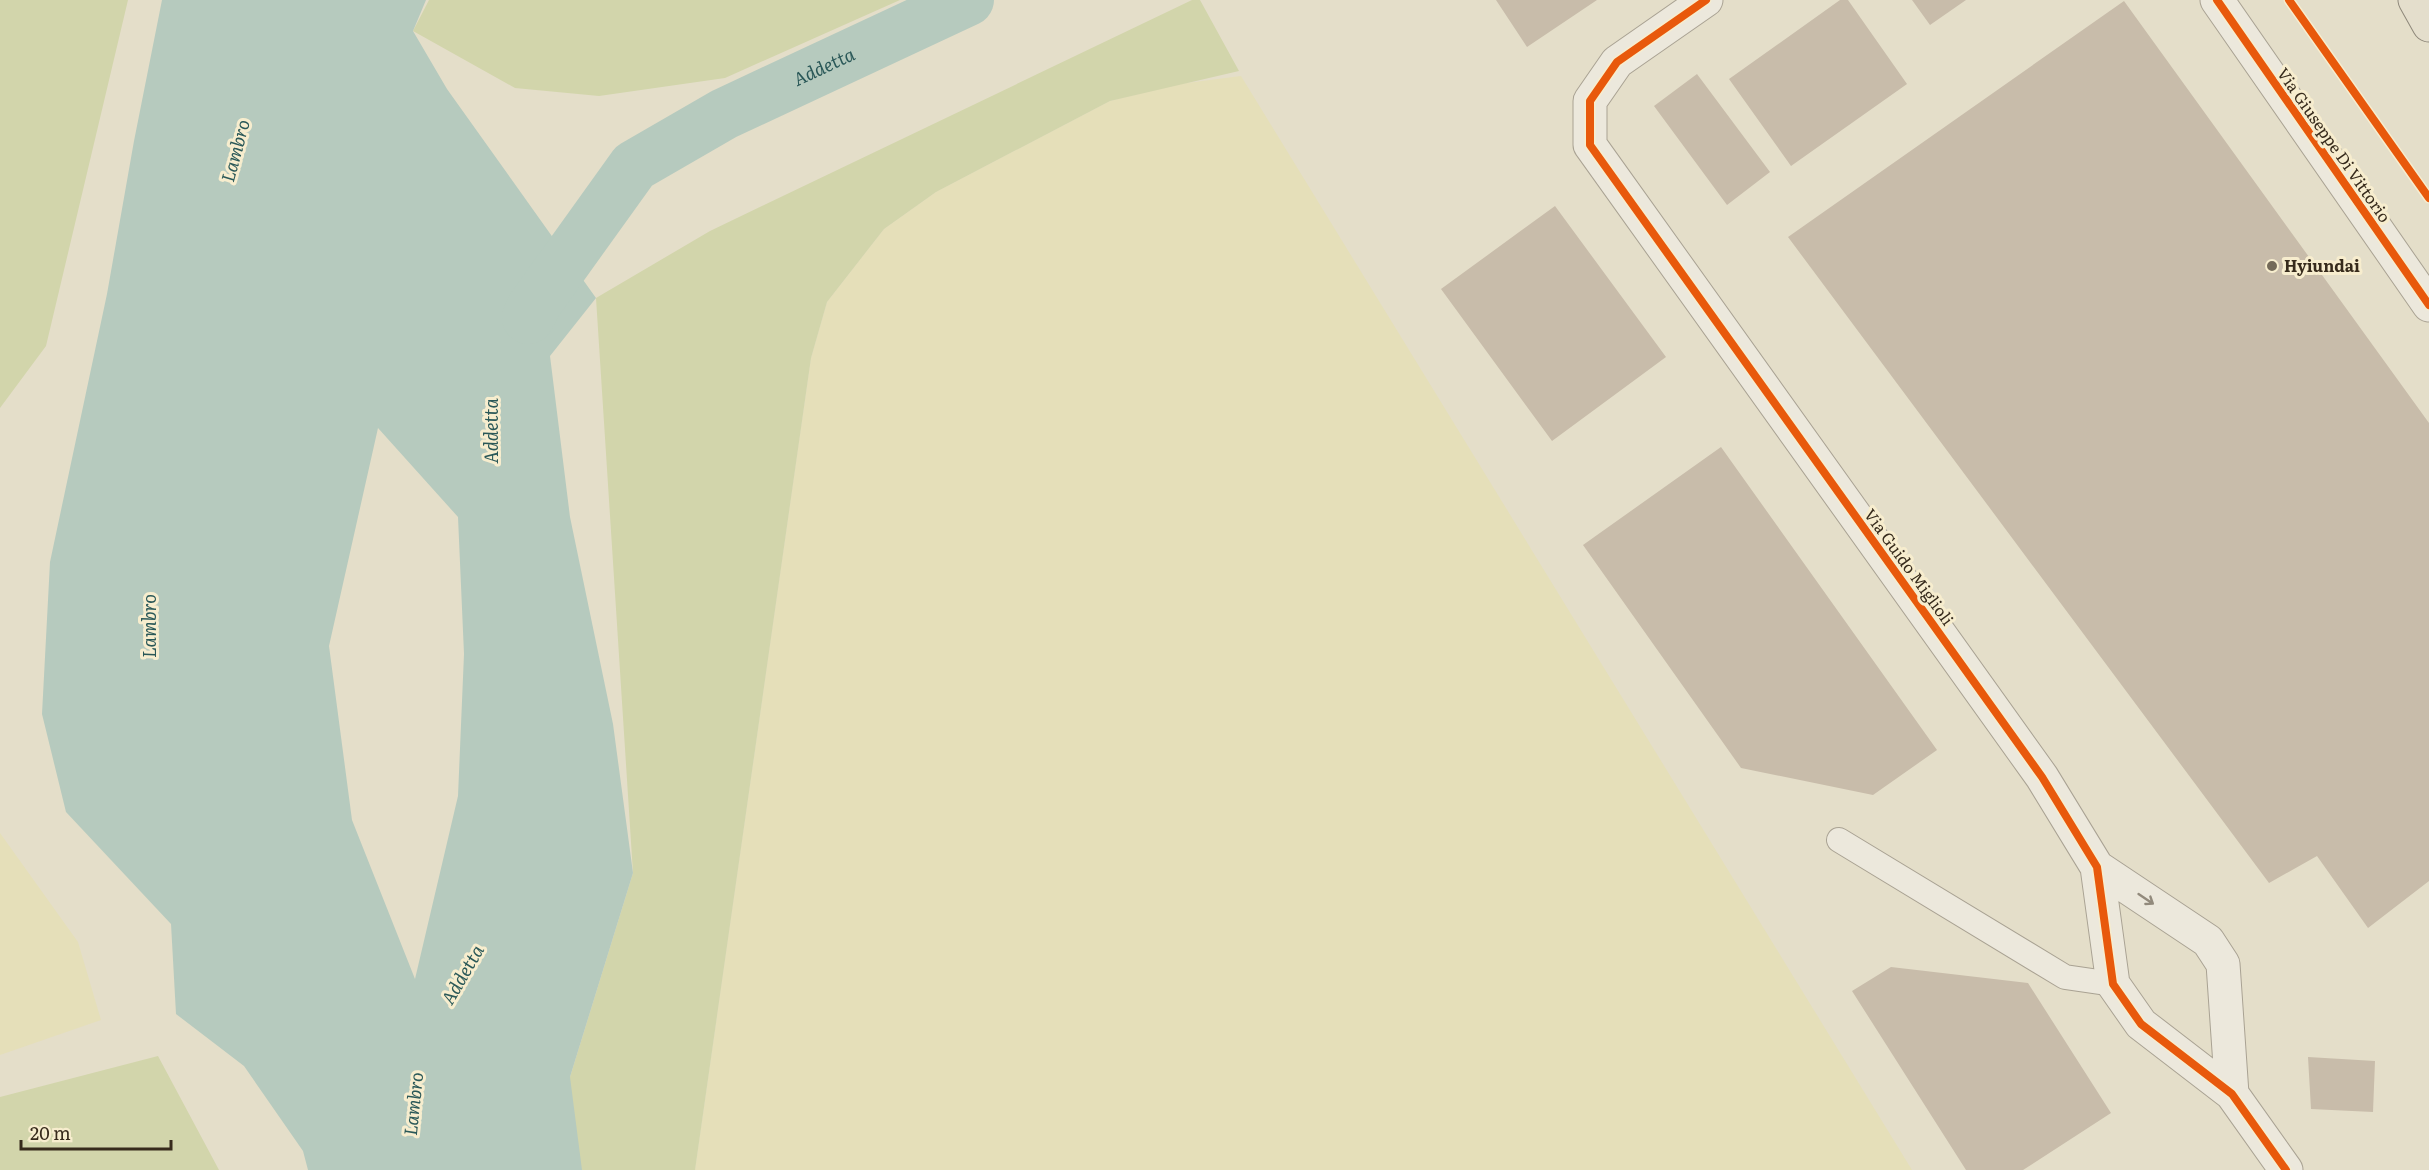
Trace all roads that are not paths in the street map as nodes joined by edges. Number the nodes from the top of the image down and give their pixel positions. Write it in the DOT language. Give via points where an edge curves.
graph roads {
  1 [pos="1706,0"];
  2 [pos="2217,0"];
  3 [pos="2415,0"];
  4 [pos="2429,25"];
  5 [pos="2429,305"];
  6 [pos="1839,840"];
  7 [pos="2097,867"];
  8 [pos="2113,984"];
  9 [pos="2232,1094"];
  10 [pos="2286,1170"];
  1 -- 7 [label="street, Via Guido Miglioli" via="1617,62 1590,101 1590,145 2042,777"];
  2 -- 5 [label="street, Via Giuseppe Di Vittorio"];
  3 -- 4 [label="main road"];
  6 -- 8 [label="lane" via="2065,977"];
  7 -- 8 [label="street, Via Guido Miglioli"];
  7 -- 9 [label="street, Via Guido Miglioli, one-way" via="2208,941 2223,964"];
  8 -- 9 [label="street, Via Guido Miglioli" via="2141,1024"];
  9 -- 10 [label="street, Via Guido Miglioli"];
}
